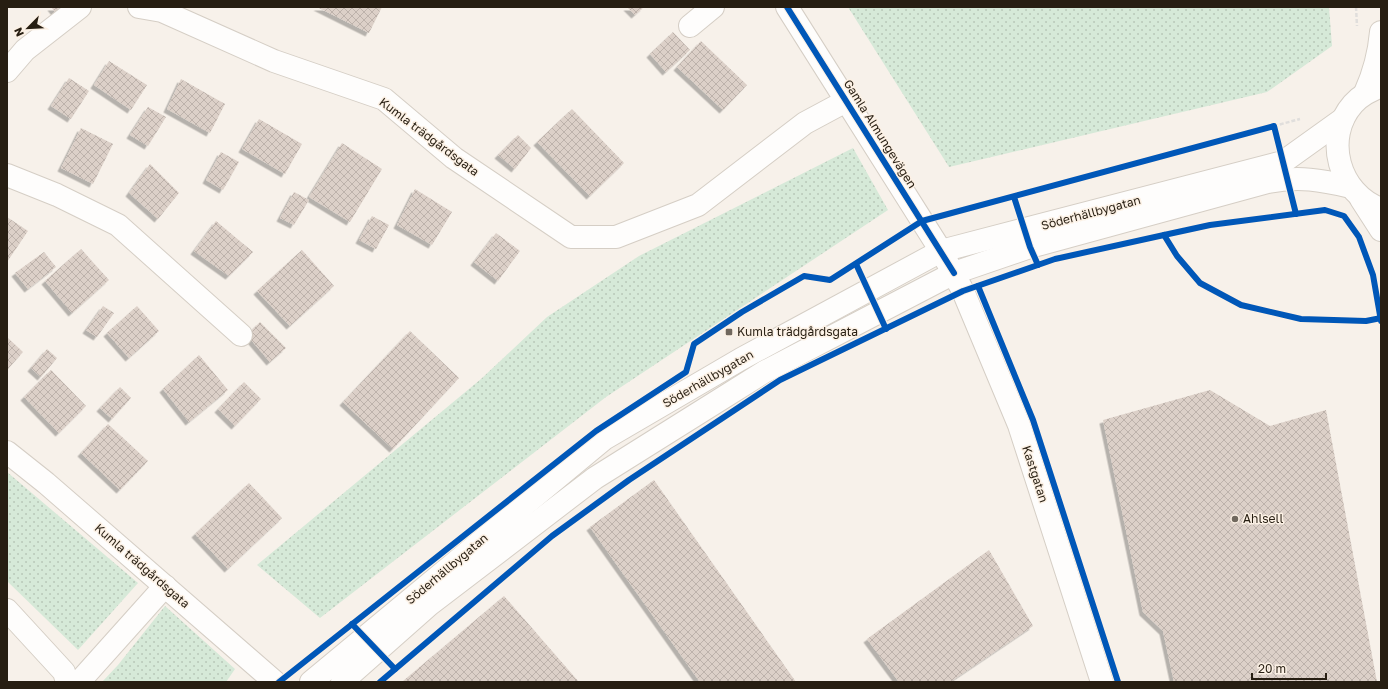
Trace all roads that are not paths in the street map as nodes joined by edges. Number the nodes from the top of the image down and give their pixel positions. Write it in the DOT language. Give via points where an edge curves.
graph roads {
  1 [pos="80,7"];
  2 [pos="139,7"];
  3 [pos="713,7"];
  4 [pos="787,7"];
  5 [pos="690,26"];
  6 [pos="1381,32"];
  7 [pos="7,72"];
  8 [pos="1373,90"];
  9 [pos="846,101"];
  10 [pos="1343,119"];
  11 [pos="7,175"];
  12 [pos="1355,192"];
  13 [pos="1381,209"];
  14 [pos="1381,230"];
  15 [pos="941,251"];
  16 [pos="954,272"];
  17 [pos="241,334"];
  18 [pos="7,452"];
  19 [pos="165,586"];
  20 [pos="7,610"];
  21 [pos="67,682"];
  22 [pos="79,682"];
  23 [pos="275,682"];
  24 [pos="311,682"];
  25 [pos="342,682"];
  26 [pos="1102,682"];
  1 -- 7 [label="street" via="25,50"];
  2 -- 9 [label="street, Kumla trädgårdsgata" via="162,11 274,61 384,99 454,158 571,237 616,237 698,205 805,123"];
  3 -- 5 [label="street"];
  4 -- 9 [label="street, Gamla Almungevägen"];
  6 -- 8 [label="street"];
  8 -- 10 [label="street" via="1352,105"];
  9 -- 15 [label="street, Gamla Almungevägen"];
  10 -- 12 [label="street" via="1338,136 1338,154 1342,172"];
  10 -- 15 [label="street, Söderhällbygatan" via="1283,162"];
  11 -- 17 [label="street" via="58,195 118,225"];
  12 -- 13 [label="street"];
  12 -- 14 [label="street"];
  12 -- 16 [label="street, Söderhällbygatan" via="1312,179 1288,178 1030,248"];
  15 -- 16 [label="street, Gamla Almungevägen"];
  15 -- 24 [label="street, Söderhällbygatan" via="741,359 604,439"];
  16 -- 25 [label="street, Söderhällbygatan" via="764,372 595,478 430,605"];
  16 -- 26 [label="street, Kastgatan" via="1019,425"];
  18 -- 19 [label="street, Kumla trädgårdsgata"];
  19 -- 22 [label="street"];
  19 -- 23 [label="street, Kumla trädgårdsgata"];
  20 -- 21 [label="street" via="64,672"];
}
